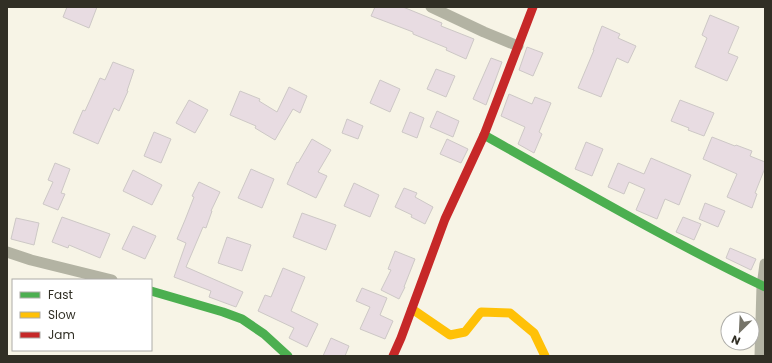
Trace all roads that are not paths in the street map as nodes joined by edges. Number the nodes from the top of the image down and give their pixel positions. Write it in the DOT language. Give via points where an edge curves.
graph roads {
  1 [pos="431,7"];
  2 [pos="533,7"];
  3 [pos="518,46"];
  4 [pos="484,135"];
  5 [pos="7,252"];
  6 [pos="765,264"];
  7 [pos="108,279"];
  8 [pos="763,286"];
  9 [pos="152,291"];
  10 [pos="412,309"];
  11 [pos="288,356"];
  12 [pos="393,356"];
  13 [pos="545,356"];
  14 [pos="760,356"];
  1 -- 3 [label="street"];
  2 -- 3 [label="street"];
  3 -- 4 [label="street"];
  4 -- 8 [label="street" via="644,225"];
  4 -- 10 [label="street" via="445,219"];
  5 -- 7 [label="street"];
  6 -- 8 [label="street"];
  8 -- 14 [label="street"];
  9 -- 11 [label="street" via="242,320 264,334"];
  10 -- 12 [label="street"];
  10 -- 13 [label="street" via="450,334 465,332 481,312 510,313 534,333"];
}
